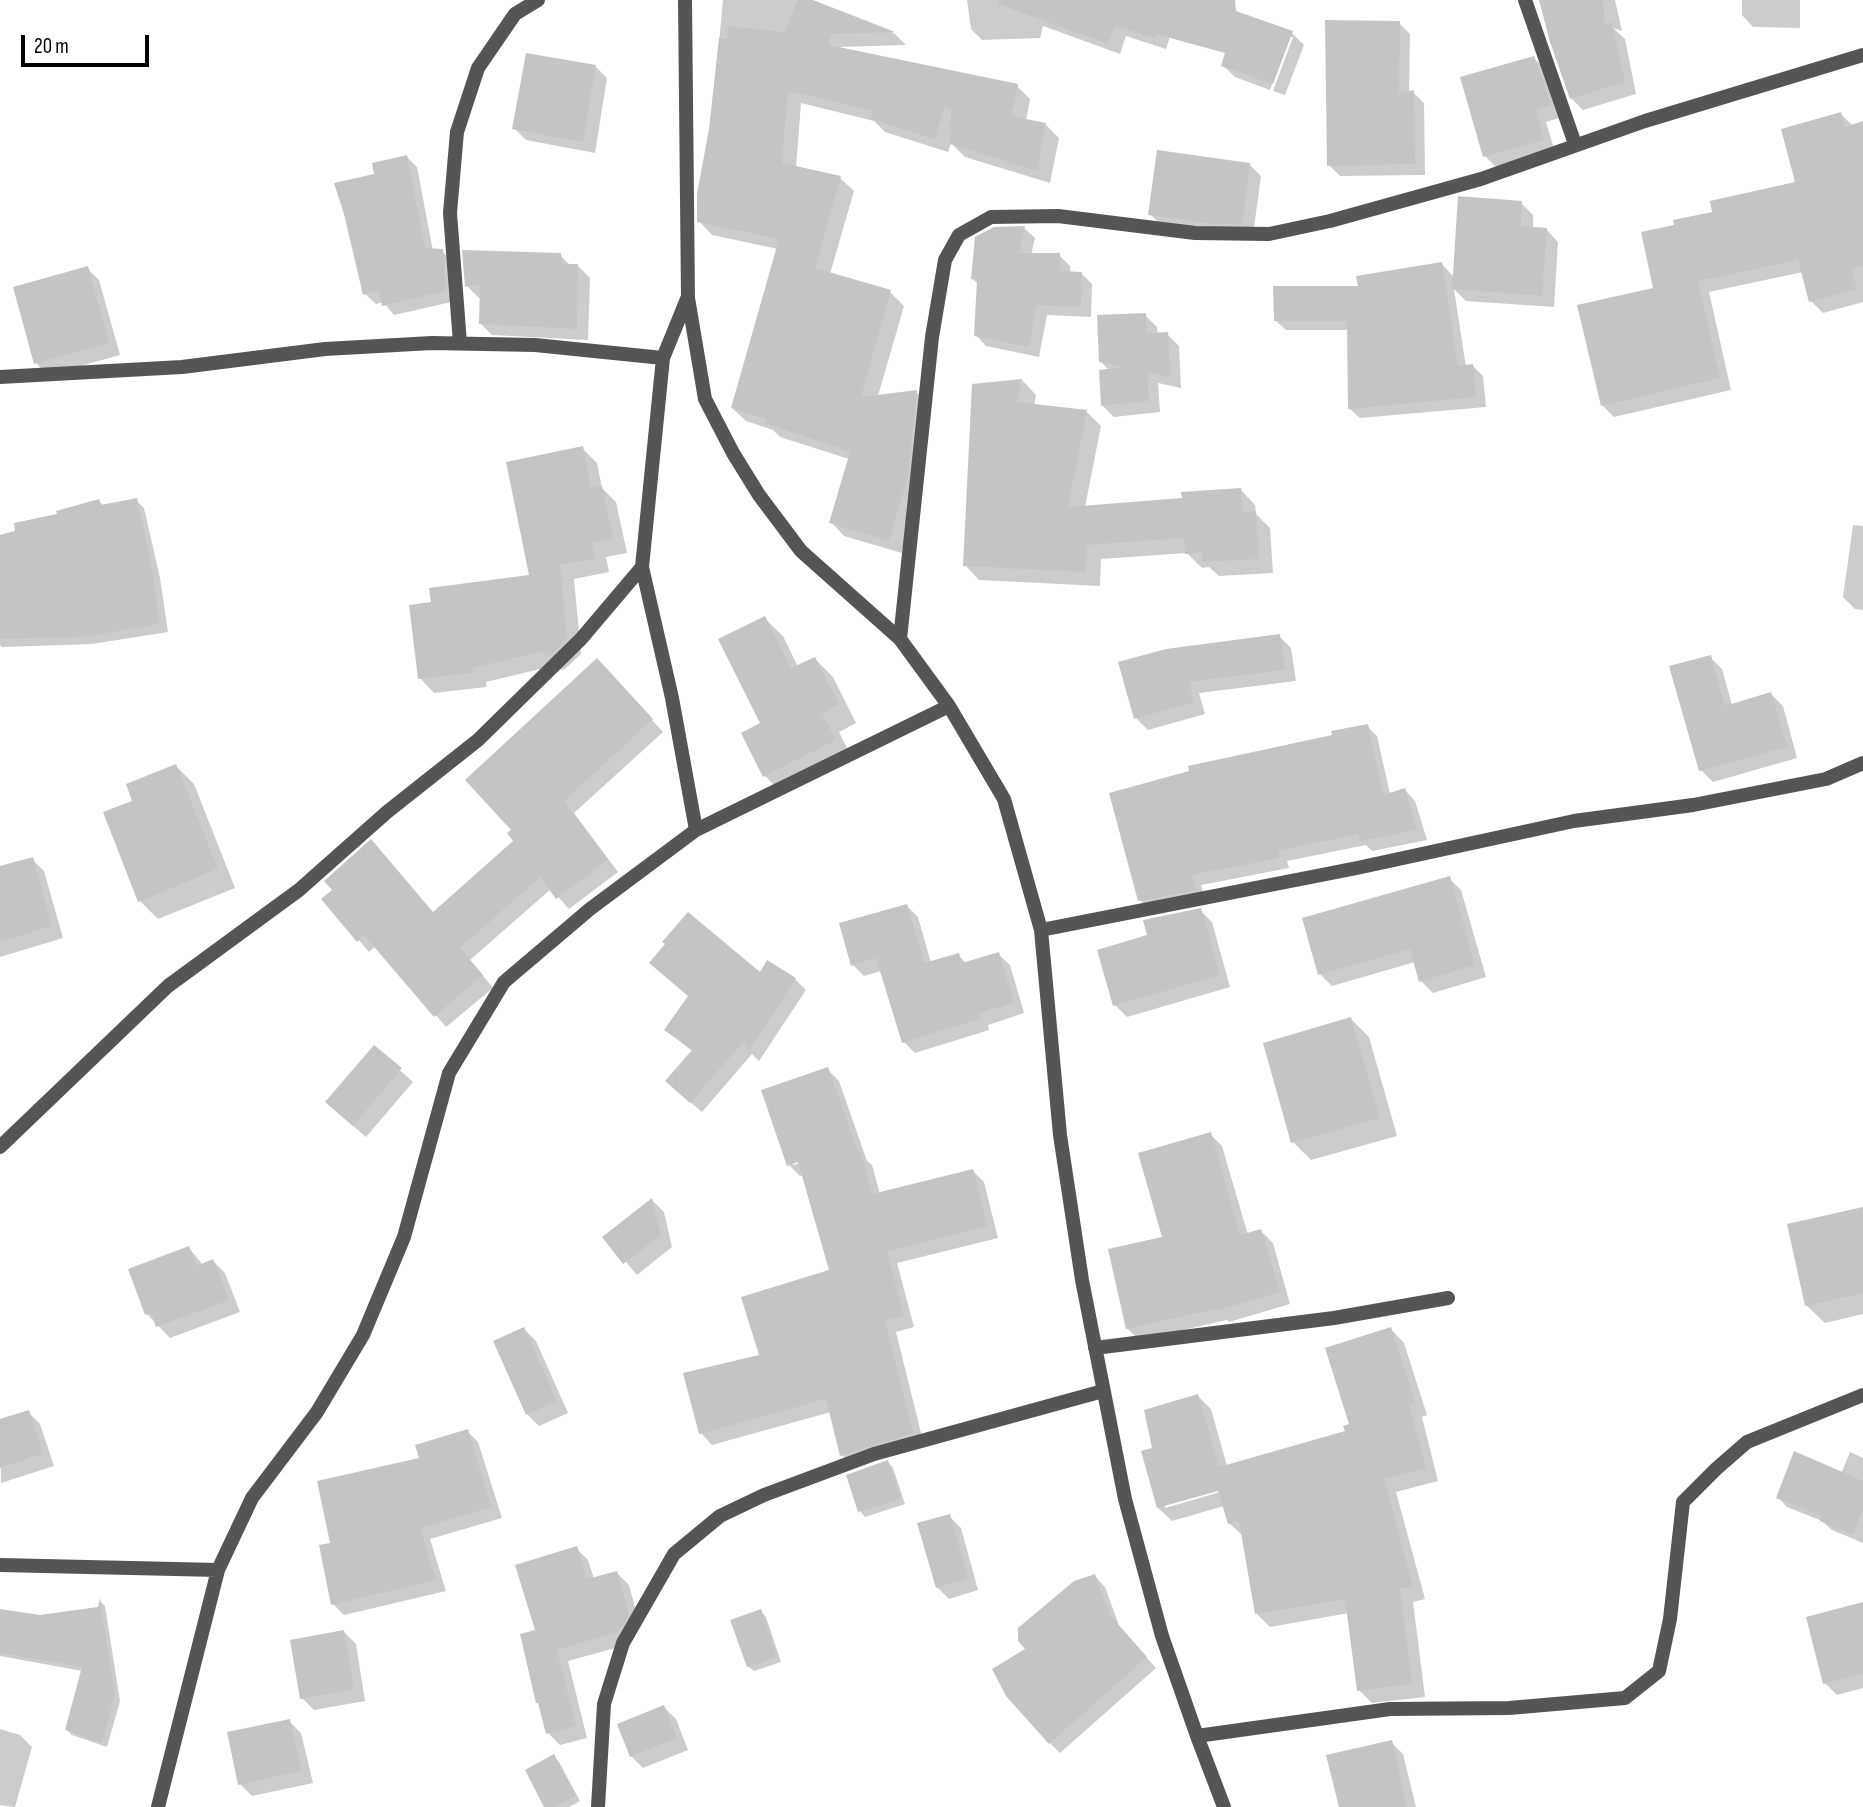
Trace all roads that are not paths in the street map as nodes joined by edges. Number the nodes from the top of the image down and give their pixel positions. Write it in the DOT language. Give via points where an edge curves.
graph roads {
  1 [pos="538,0"];
  2 [pos="685,0"];
  3 [pos="1525,0"];
  4 [pos="1863,55"];
  5 [pos="1575,144"];
  6 [pos="688,298"];
  7 [pos="460,344"];
  8 [pos="663,358"];
  9 [pos="0,377"];
  10 [pos="642,567"];
  11 [pos="900,639"];
  12 [pos="949,706"];
  13 [pos="1863,763"];
  14 [pos="696,830"];
  15 [pos="1041,930"];
  16 [pos="0,1147"];
  17 [pos="1448,1298"];
  18 [pos="1095,1348"];
  19 [pos="1103,1391"];
  20 [pos="1863,1395"];
  21 [pos="0,1565"];
  22 [pos="218,1570"];
  23 [pos="1197,1737"];
  24 [pos="158,1807"];
  25 [pos="598,1807"];
  26 [pos="1224,1807"];
  1 -- 7 [label="street" via="515,14 478,68 457,132 450,213"];
  2 -- 6 [label="street"];
  3 -- 5 [label="street"];
  4 -- 5 [label="street"];
  5 -- 11 [label="street" via="1481,179 1269,234 1195,233 1045,216 991,217 959,235 945,260 932,337"];
  6 -- 8 [label="street"];
  6 -- 11 [label="street" via="705,399 733,453 801,551"];
  7 -- 8 [label="street" via="535,345"];
  7 -- 9 [label="street" via="325,349 182,368"];
  8 -- 10 [label="street"];
  10 -- 14 [label="street"];
  10 -- 16 [label="street" via="581,639 478,740 299,890 168,986"];
  11 -- 12 [label="street"];
  12 -- 14 [label="street"];
  12 -- 15 [label="street" via="1003,799"];
  13 -- 15 [label="street" via="1826,779 1693,805 1574,821"];
  14 -- 22 [label="street" via="590,909 504,982 449,1073 404,1237 363,1335 317,1412 252,1498"];
  15 -- 18 [label="street" via="1060,1135"];
  17 -- 18 [label="street" via="1334,1318"];
  18 -- 19 [label="street"];
  19 -- 23 [label="street" via="1125,1499 1162,1636"];
  19 -- 25 [label="street" via="874,1454 764,1495 719,1516 674,1553 623,1643 604,1703"];
  20 -- 23 [label="street" via="1747,1442 1684,1503 1659,1671 1625,1698 1508,1708 1390,1709"];
  21 -- 22 [label="street"];
  22 -- 24 [label="street"];
  23 -- 26 [label="street"];
}
